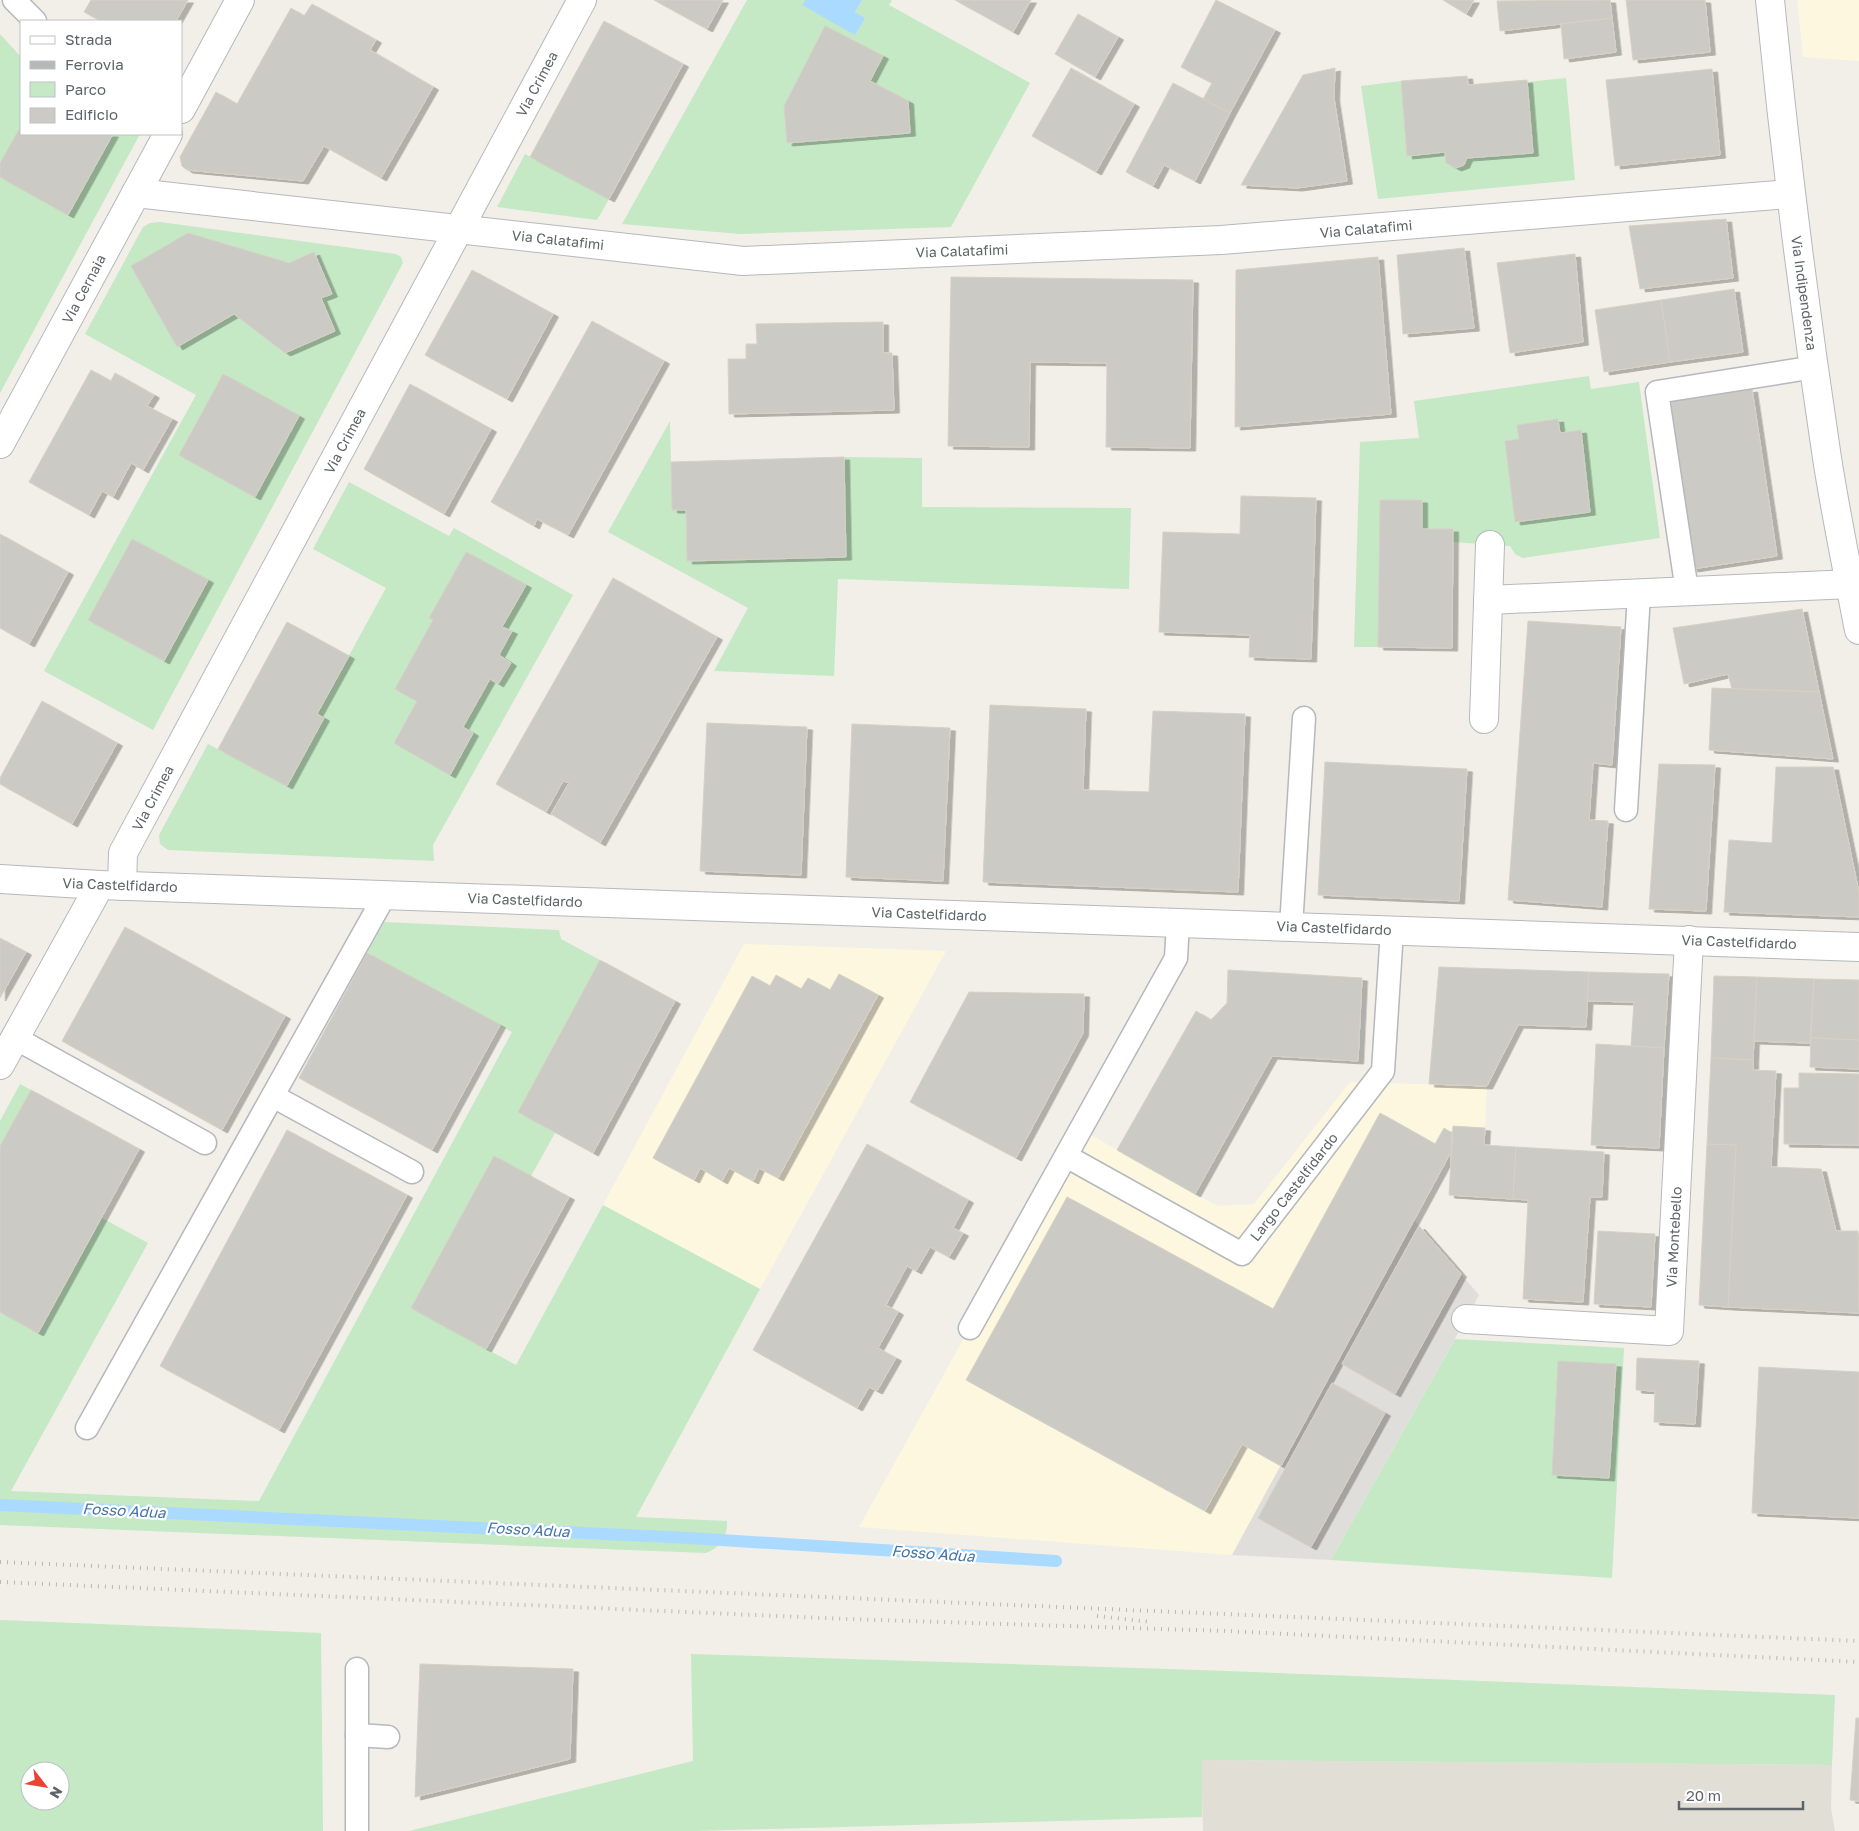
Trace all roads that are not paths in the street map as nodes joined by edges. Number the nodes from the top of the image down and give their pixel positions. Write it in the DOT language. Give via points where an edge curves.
graph roads {
  1 [pos="14,0"];
  2 [pos="240,0"];
  3 [pos="582,0"];
  4 [pos="1770,0"];
  5 [pos="34,20"];
  6 [pos="182,107"];
  7 [pos="167,135"];
  8 [pos="136,192"];
  9 [pos="1790,194"];
  10 [pos="459,229"];
  11 [pos="1815,367"];
  12 [pos="0,444"];
  13 [pos="1490,545"];
  14 [pos="1850,584"];
  15 [pos="1687,591"];
  16 [pos="1639,594"];
  17 [pos="1488,600"];
  18 [pos="1859,630"];
  19 [pos="1304,718"];
  20 [pos="1484,719"];
  21 [pos="1626,810"];
  22 [pos="0,879"];
  23 [pos="111,885"];
  24 [pos="384,895"];
  25 [pos="1178,922"];
  26 [pos="1291,927"];
  27 [pos="1392,930"];
  28 [pos="1689,940"];
  29 [pos="1859,947"];
  30 [pos="15,1038"];
  31 [pos="0,1065"];
  32 [pos="273,1096"];
  33 [pos="205,1143"];
  34 [pos="1066,1156"];
  35 [pos="412,1172"];
  36 [pos="1466,1318"];
  37 [pos="970,1328"];
  38 [pos="87,1428"];
  39 [pos="357,1669"];
  40 [pos="357,1735"];
  41 [pos="388,1737"];
  42 [pos="357,1831"];
  1 -- 5 [label="lane"];
  2 -- 6 [label="street"];
  3 -- 10 [label="street, Via Crimea"];
  4 -- 9 [label="street, Via Indipendenza"];
  7 -- 8 [label="street, Via Cernaia"];
  8 -- 10 [label="street, Via Calatafimi"];
  8 -- 12 [label="street, Via Cernaia"];
  9 -- 10 [label="street, Via Calatafimi" via="1221,240 750,260"];
  9 -- 11 [label="street, Via Indipendenza"];
  10 -- 23 [label="street, Via Crimea" via="123,853"];
  11 -- 14 [label="street, Via Indipendenza"];
  11 -- 15 [label="lane" via="1657,392"];
  13 -- 17 [label="street"];
  14 -- 15 [label="street"];
  14 -- 18 [label="street, Via Indipendenza"];
  15 -- 16 [label="street"];
  16 -- 17 [label="street"];
  16 -- 21 [label="lane"];
  17 -- 20 [label="street"];
  19 -- 26 [label="lane"];
  22 -- 23 [label="street, Via Castelfidardo"];
  23 -- 24 [label="street, Via Castelfidardo"];
  23 -- 30 [label="street, Via Crimea"];
  24 -- 25 [label="street, Via Castelfidardo"];
  24 -- 32 [label="lane"];
  25 -- 26 [label="street, Via Castelfidardo"];
  25 -- 34 [label="lane" via="1176,958"];
  26 -- 27 [label="street, Via Castelfidardo"];
  27 -- 28 [label="street, Via Castelfidardo"];
  27 -- 34 [label="lane, Largo Castelfidardo" via="1383,1071 1242,1254"];
  28 -- 29 [label="street, Via Castelfidardo"];
  28 -- 36 [label="street, Via Montebello" via="1669,1331"];
  30 -- 31 [label="street, Via Crimea"];
  30 -- 33 [label="lane"];
  32 -- 35 [label="lane"];
  32 -- 38 [label="lane"];
  34 -- 37 [label="lane"];
  39 -- 40 [label="lane"];
  40 -- 41 [label="lane"];
  40 -- 42 [label="lane"];
}
